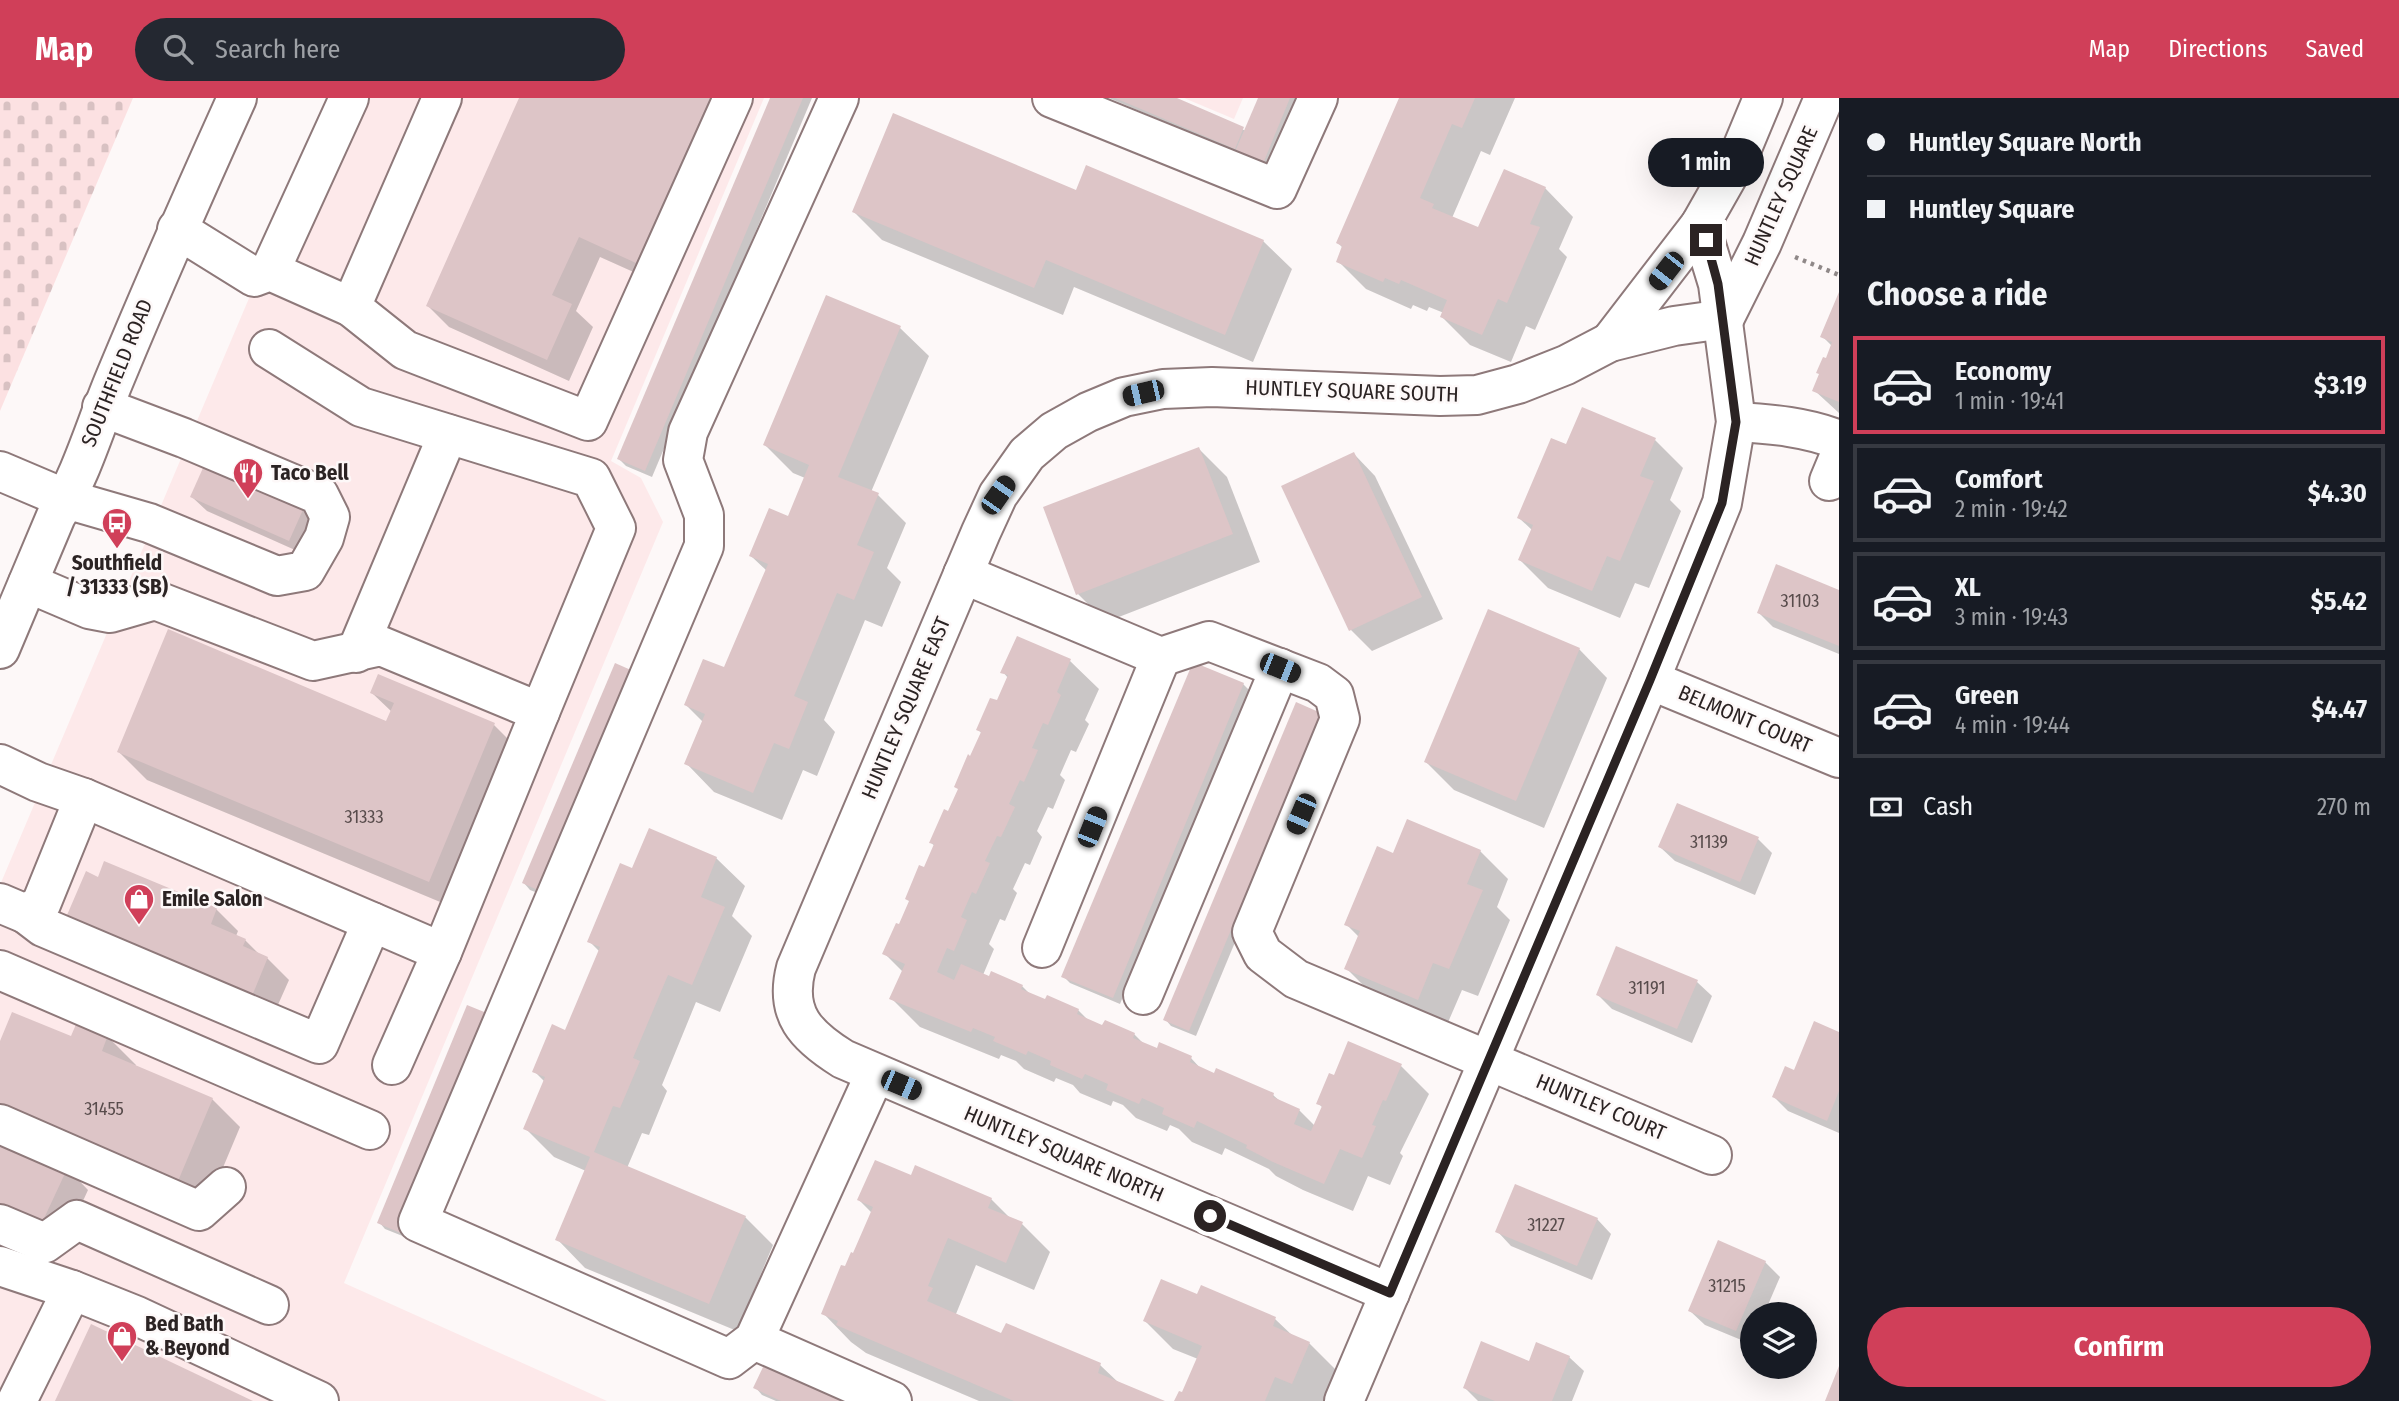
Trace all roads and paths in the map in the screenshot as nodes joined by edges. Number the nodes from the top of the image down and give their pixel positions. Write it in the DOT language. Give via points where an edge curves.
graph roads {
  1 [pos="237,98"];
  2 [pos="349,98"];
  3 [pos="442,98"];
  4 [pos="733,98"];
  5 [pos="839,98"];
  6 [pos="1052,98"];
  7 [pos="1318,98"];
  8 [pos="1763,98"];
  9 [pos="1824,98"];
  10 [pos="1700,225"];
  11 [pos="177,229"];
  12 [pos="1794,256"];
  13 [pos="270,271"];
  14 [pos="1839,275"];
  15 [pos="351,307"];
  16 [pos="1724,319"];
  17 [pos="1610,342"];
  18 [pos="269,349"];
  19 [pos="102,407"];
  20 [pos="1736,422"];
  21 [pos="447,434"];
  22 [pos="1839,440"];
  23 [pos="1027,454"];
  24 [pos="0,471"];
  25 [pos="66,499"];
  26 [pos="962,574"];
  27 [pos="28,583"];
  28 [pos="0,649"];
  29 [pos="356,653"];
  30 [pos="1161,657"];
  31 [pos="1280,668"];
  32 [pos="1650,680"];
  33 [pos="540,712"];
  34 [pos="1839,758"];
  35 [pos="0,764"];
  36 [pos="84,798"];
  37 [pos="13,909"];
  38 [pos="372,922"];
  39 [pos="1042,948"];
  40 [pos="442,951"];
  41 [pos="796,968"];
  42 [pos="2,974"];
  43 [pos="1143,995"];
  44 [pos="1489,1061"];
  45 [pos="392,1065"];
  46 [pos="875,1074"];
  47 [pos="0,1124"];
  48 [pos="370,1130"];
  49 [pos="1712,1155"];
  50 [pos="226,1187"];
  51 [pos="1,1226"];
  52 [pos="0,1266"];
  53 [pos="72,1290"];
  54 [pos="1390,1293"];
  55 [pos="269,1305"];
  56 [pos="754,1340"];
  57 [pos="18,1401"];
  58 [pos="319,1401"];
  59 [pos="892,1401"];
  60 [pos="1344,1401"];
  1 -- 11 [label="street, SOUTHFIELD ROAD"];
  2 -- 13 [label="street"];
  3 -- 15 [label="street"];
  4 -- 15 [label="street" via="587,421 405,350"];
  5 -- 56 [label="street" via="688,432 683,460 704,516 704,547 418,1222 729,1359"];
  6 -- 7 [label="street" via="1277,189"];
  8 -- 10 [label="street" via="1738,158"];
  9 -- 16 [label="street, HUNTLEY SQUARE"];
  10 -- 16 [label="street, HUNTLEY SQUARE"];
  10 -- 17 [label="street"];
  11 -- 13 [label="street" via="254,277"];
  11 -- 19 [label="street, SOUTHFIELD ROAD"];
  12 -- 14 [label="path"];
  13 -- 15 [label="street"];
  16 -- 17 [label="street, HUNTLEY SQUARE SOUTH"];
  16 -- 20 [label="street"];
  17 -- 23 [label="street, HUNTLEY SQUARE SOUTH" via="1566,365 1477,395 1163,388 1088,412 1054,431"];
  18 -- 21 [label="street" via="361,407"];
  19 -- 25 [label="street, SOUTHFIELD ROAD"];
  19 -- 25 [label="street" via="319,495 330,517 324,538 305,571 277,576 149,523"];
  20 -- 22 [label="street" via="1817,431"];
  20 -- 32 [label="street" via="1722,503"];
  21 -- 29 [label="street"];
  21 -- 33 [label="street" via="591,478 615,528"];
  23 -- 26 [label="street, HUNTLEY SQUARE EAST" via="998,495"];
  24 -- 25 [label="street"];
  25 -- 27 [label="street, SOUTHFIELD ROAD"];
  26 -- 30 [label="street"];
  26 -- 41 [label="street, HUNTLEY SQUARE EAST"];
  27 -- 28 [label="street, SOUTHFIELD ROAD"];
  27 -- 29 [label="street" via="110,613 155,600 313,661"];
  29 -- 33 [label="street" via="381,646"];
  30 -- 31 [label="street, HUNTLEY COURT" via="1209,641"];
  30 -- 39 [label="street"];
  31 -- 43 [label="street"];
  31 -- 44 [label="street, HUNTLEY COURT" via="1318,683 1334,695 1340,719 1252,932 1263,954 1296,979"];
  32 -- 34 [label="street, BELMONT COURT"];
  32 -- 44 [label="street"];
  33 -- 40 [label="street"];
  35 -- 36 [label="street"];
  36 -- 37 [label="street" via="41,904"];
  36 -- 38 [label="street"];
  37 -- 38 [label="street" via="43,927 319,1044"];
  38 -- 40 [label="street"];
  40 -- 45 [label="street"];
  41 -- 46 [label="street, HUNTLEY SQUARE NORTH" via="792,998 805,1028 822,1046"];
  42 -- 48 [label="street"];
  44 -- 49 [label="street, HUNTLEY COURT"];
  44 -- 54 [label="street"];
  46 -- 54 [label="street, HUNTLEY SQUARE NORTH"];
  46 -- 56 [label="street"];
  47 -- 50 [label="street" via="199,1211"];
  51 -- 55 [label="street" via="45,1244 77,1220"];
  52 -- 53 [label="street"];
  53 -- 57 [label="street"];
  53 -- 58 [label="street"];
  54 -- 60 [label="street"];
  56 -- 59 [label="street"];
}
